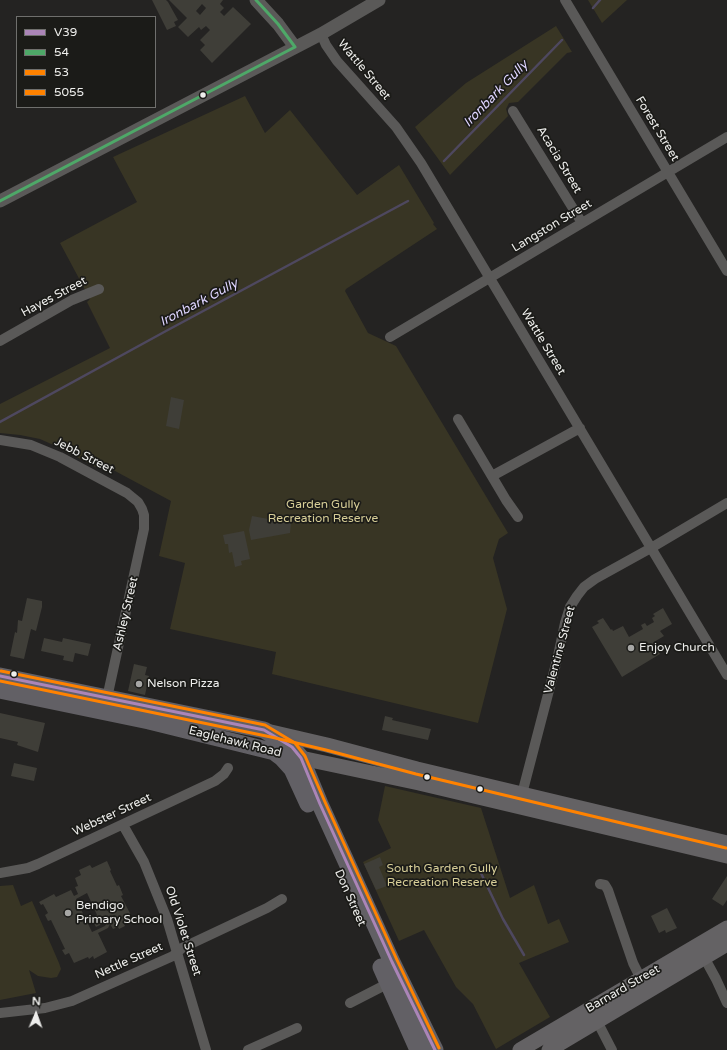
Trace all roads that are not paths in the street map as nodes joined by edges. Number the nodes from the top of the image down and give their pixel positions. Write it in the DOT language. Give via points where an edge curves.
graph roads {
  1 [pos="256,0"];
  2 [pos="379,0"];
  3 [pos="565,0"];
  4 [pos="320,34"];
  5 [pos="295,47"];
  6 [pos="514,111"];
  7 [pos="727,136"];
  8 [pos="668,171"];
  9 [pos="0,201"];
  10 [pos="582,223"];
  11 [pos="727,271"];
  12 [pos="489,278"];
  13 [pos="99,289"];
  14 [pos="390,337"];
  15 [pos="0,341"];
  16 [pos="458,418"];
  17 [pos="580,428"];
  18 [pos="0,440"];
  19 [pos="492,476"];
  20 [pos="727,503"];
  21 [pos="144,515"];
  22 [pos="518,517"];
  23 [pos="651,548"];
  24 [pos="727,675"];
  25 [pos="0,676"];
  26 [pos="0,690"];
  27 [pos="105,705"];
  28 [pos="264,730"];
  29 [pos="337,748"];
  30 [pos="274,752"];
  31 [pos="301,758"];
  32 [pos="341,766"];
  33 [pos="228,768"];
  34 [pos="520,800"];
  35 [pos="123,824"];
  36 [pos="727,843"];
  37 [pos="727,856"];
  38 [pos="0,872"];
  39 [pos="600,884"];
  40 [pos="282,899"];
  41 [pos="727,928"];
  42 [pos="727,944"];
  43 [pos="178,953"];
  44 [pos="704,957"];
  45 [pos="640,979"];
  46 [pos="389,983"];
  47 [pos="350,1003"];
  48 [pos="727,1003"];
  49 [pos="0,1013"];
  50 [pos="594,1014"];
  51 [pos="297,1028"];
  52 [pos="206,1050"];
  53 [pos="248,1050"];
  54 [pos="418,1050"];
  55 [pos="435,1050"];
  56 [pos="520,1050"];
  57 [pos="549,1050"];
  58 [pos="612,1050"];
  1 -- 5 [label="street"];
  2 -- 4 [label="street"];
  3 -- 8 [label="street, Forest Street"];
  4 -- 5 [label="street"];
  4 -- 12 [label="street, Wattle Street" via="337,62 408,142"];
  5 -- 9 [label="street"];
  6 -- 10 [label="street, Acacia Street"];
  7 -- 8 [label="street, Langston Street"];
  8 -- 10 [label="street, Langston Street"];
  8 -- 11 [label="street, Forest Street"];
  10 -- 12 [label="street, Langston Street"];
  12 -- 14 [label="street, Langston Street"];
  12 -- 17 [label="street, Wattle Street"];
  13 -- 15 [label="street, Hayes Street" via="72,300"];
  16 -- 19 [label="street"];
  17 -- 19 [label="street"];
  17 -- 23 [label="street, Wattle Street"];
  18 -- 21 [label="street, Jebb Street" via="40,448 98,477 133,497"];
  19 -- 22 [label="street"];
  20 -- 23 [label="street, Valentine Street"];
  21 -- 27 [label="street, Ashley Street" via="144,533"];
  23 -- 24 [label="street, Wattle Street"];
  23 -- 34 [label="street, Valentine Street" via="591,582 579,593 570,607"];
  25 -- 27 [label="highway, Eaglehawk Road"];
  26 -- 27 [label="highway, Eaglehawk Road"];
  27 -- 28 [label="highway, Eaglehawk Road"];
  27 -- 30 [label="highway, Eaglehawk Road" via="149,721"];
  28 -- 29 [label="main road, Eaglehawk Road"];
  28 -- 31 [label="highway, Don Street" via="292,747"];
  29 -- 32 [label="main road" via="336,755"];
  29 -- 34 [label="main road, Eaglehawk Road"];
  30 -- 31 [label="highway, Eaglehawk Road"];
  30 -- 46 [label="highway, Don Street" via="288,764 295,775"];
  31 -- 32 [label="main road, Eaglehawk Road"];
  31 -- 55 [label="highway, Don Street" via="388,955"];
  32 -- 34 [label="main road, Eaglehawk Road"];
  33 -- 35 [label="street, Webster Street" via="215,781"];
  34 -- 36 [label="main road, Eaglehawk Road"];
  34 -- 37 [label="main road, Eaglehawk Road"];
  35 -- 38 [label="street, Webster Street" via="28,868"];
  35 -- 43 [label="street, Old Violet Street" via="153,882"];
  39 -- 45 [label="street" via="605,885 608,890"];
  40 -- 43 [label="street, Nettle Street" via="182,948"];
  41 -- 45 [label="main road, Barnard Street"];
  42 -- 44 [label="main road, Barnard Street"];
  43 -- 49 [label="street, Nettle Street" via="72,1001 45,1008"];
  43 -- 52 [label="street, Old Violet Street"];
  44 -- 48 [label="street"];
  44 -- 50 [label="main road, Barnard Street"];
  45 -- 50 [label="main road, Barnard Street"];
  46 -- 47 [label="street"];
  46 -- 54 [label="highway, Don Street"];
  50 -- 56 [label="main road, Barnard Street"];
  50 -- 57 [label="main road, Barnard Street"];
  50 -- 58 [label="street"];
  51 -- 53 [label="street"];
}
